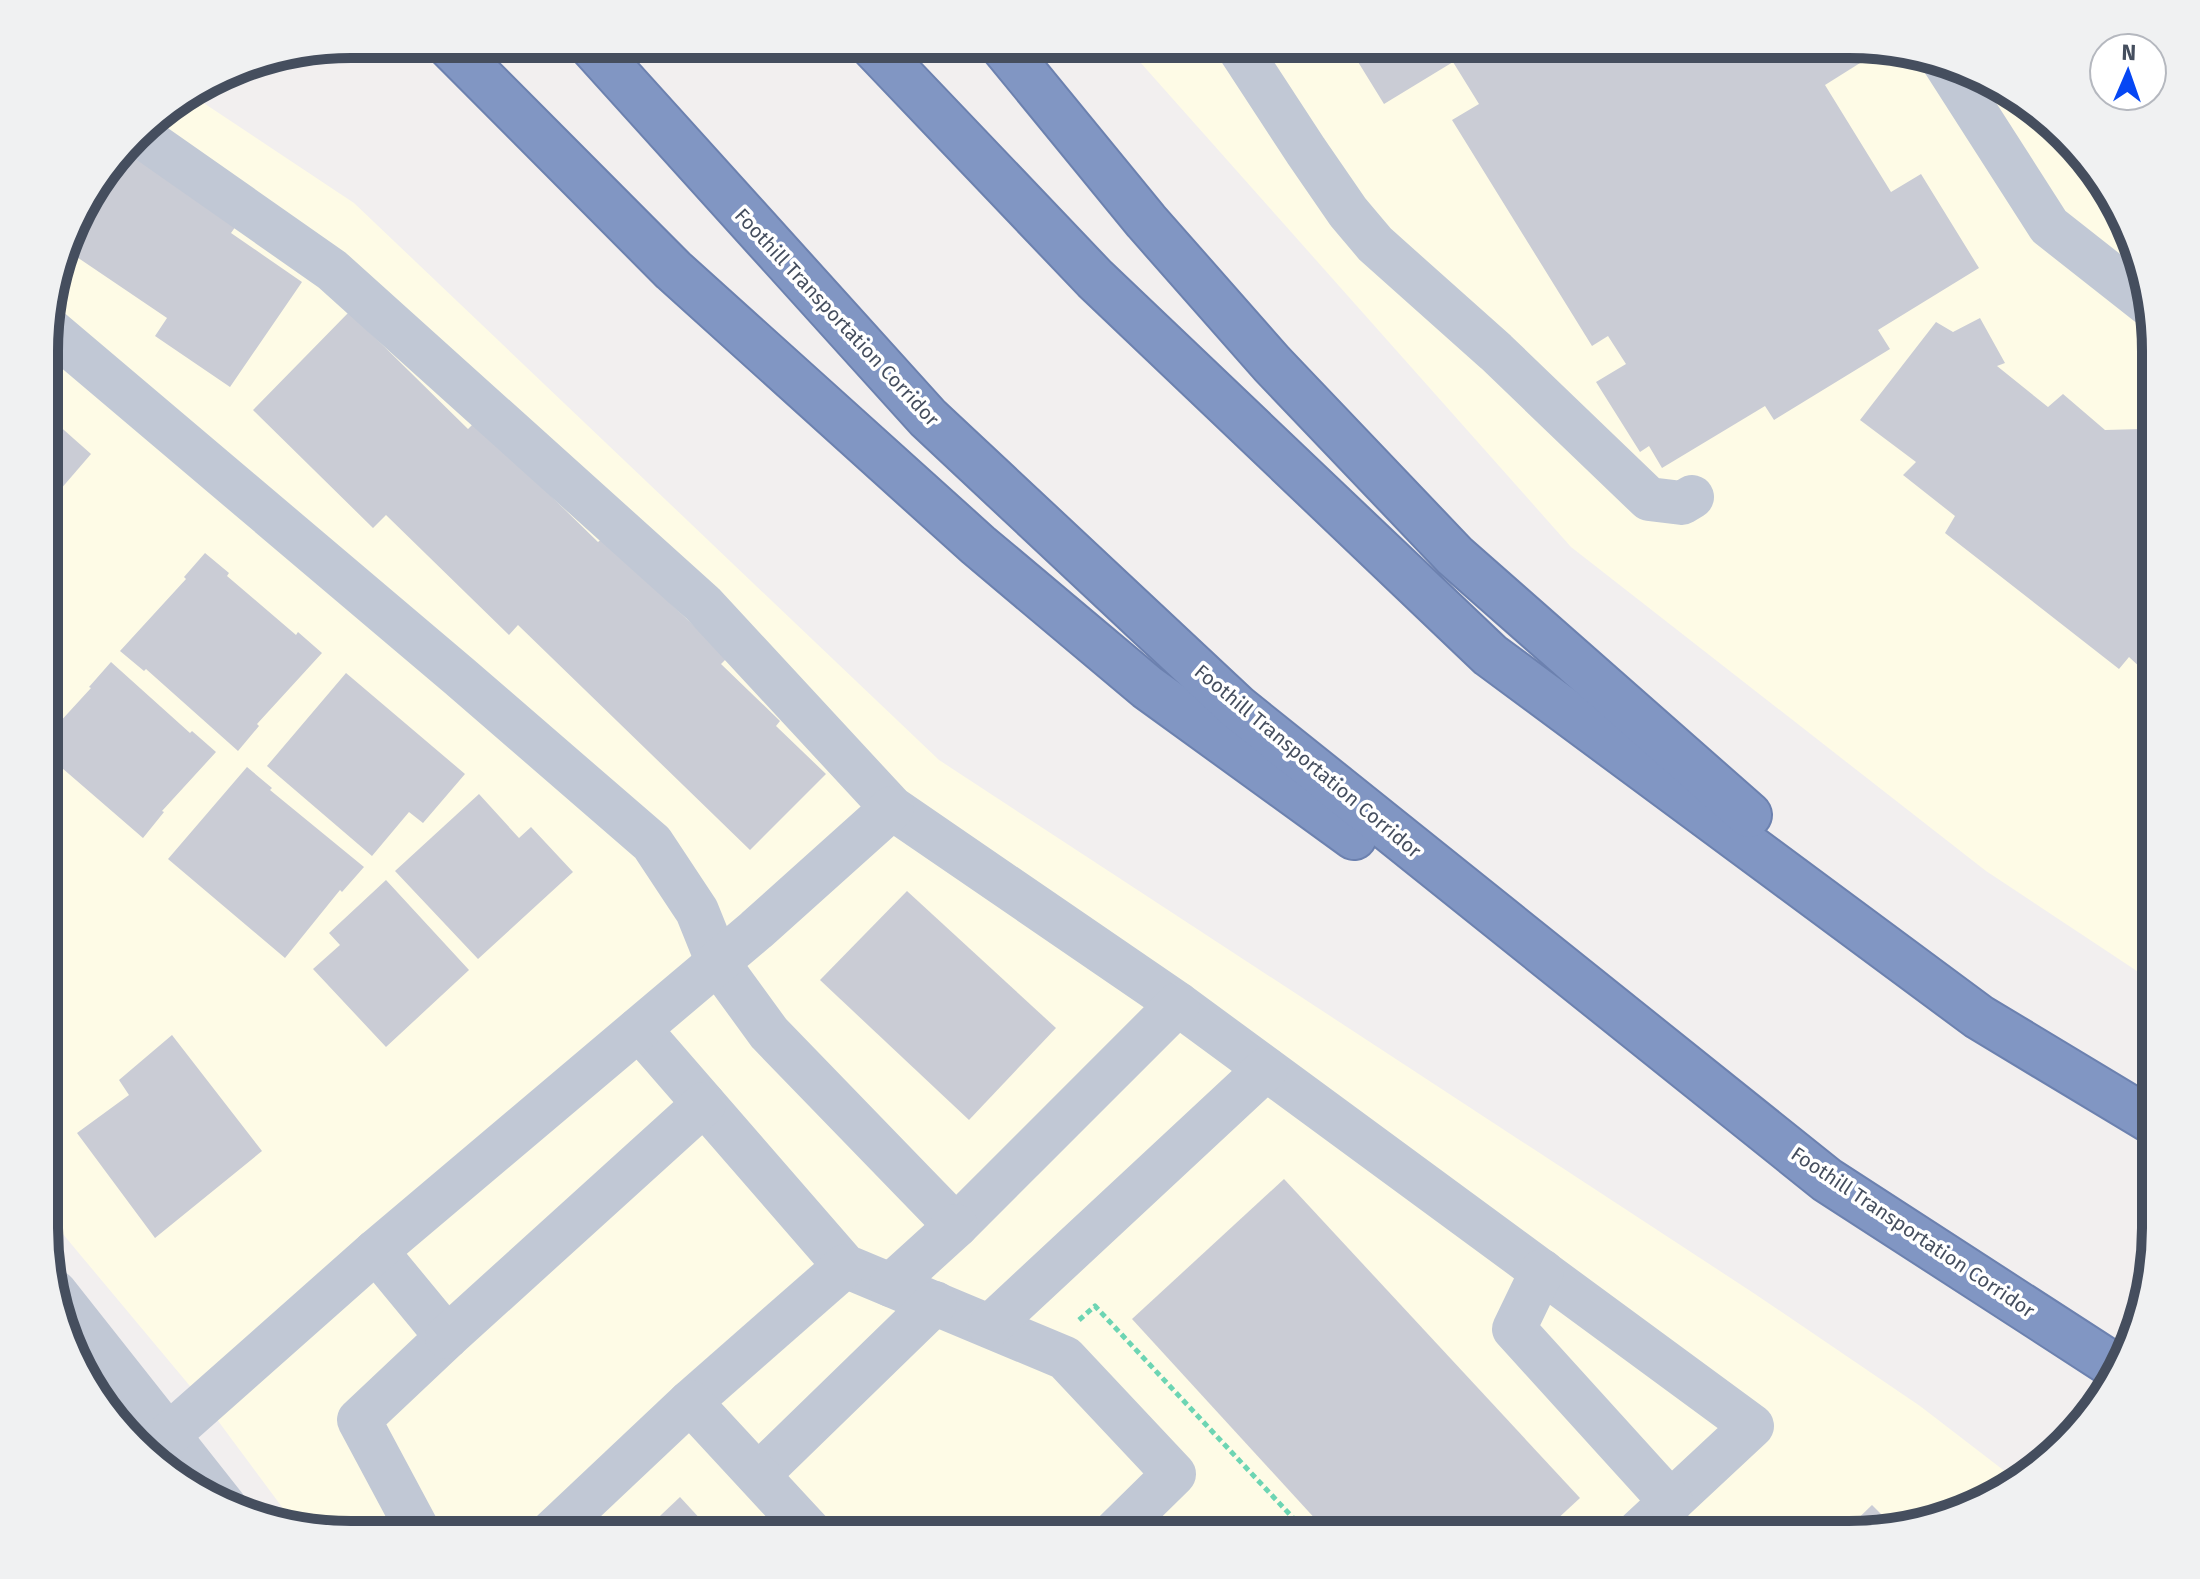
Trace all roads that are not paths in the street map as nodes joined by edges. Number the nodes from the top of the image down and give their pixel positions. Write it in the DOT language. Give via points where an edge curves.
graph roads {
  1 [pos="462,58"];
  2 [pos="603,58"];
  3 [pos="884,58"];
  4 [pos="1012,58"];
  5 [pos="1245,58"];
  6 [pos="1954,78"];
  7 [pos="148,141"];
  8 [pos="2136,295"];
  9 [pos="59,337"];
  10 [pos="1692,497"];
  11 [pos="892,808"];
  12 [pos="718,963"];
  13 [pos="1178,1004"];
  14 [pos="1979,1017"];
  15 [pos="639,1029"];
  16 [pos="1266,1069"];
  17 [pos="704,1104"];
  18 [pos="2142,1115"];
  19 [pos="1827,1180"];
  20 [pos="956,1226"];
  21 [pos="376,1251"];
  22 [pos="845,1266"];
  23 [pos="1542,1271"];
  24 [pos="891,1285"];
  25 [pos="935,1303"];
  26 [pos="73,1318"];
  27 [pos="990,1326"];
  28 [pos="447,1337"];
  29 [pos="2109,1363"];
  30 [pos="690,1402"];
  31 [pos="158,1444"];
  32 [pos="187,1471"];
  33 [pos="758,1475"];
  34 [pos="1671,1502"];
  35 [pos="413,1521"];
  36 [pos="564,1521"];
  37 [pos="800,1521"];
  38 [pos="1126,1521"];
  39 [pos="1650,1521"];
  1 -- 19 [label="highway" via="673,270 978,545 1147,687"];
  2 -- 19 [label="highway, Foothill Transportation Corridor" via="928,418 1238,708"];
  3 -- 14 [label="highway" via="1095,279 1490,655"];
  4 -- 14 [label="highway" via="1262,353 1455,556"];
  5 -- 10 [label="street" via="1375,244 1649,499 1682,503"];
  6 -- 8 [label="street" via="2049,226"];
  7 -- 11 [label="street" via="332,270 703,604"];
  9 -- 12 [label="street" via="652,843 697,911"];
  11 -- 12 [label="street"];
  11 -- 13 [label="street"];
  12 -- 15 [label="street"];
  12 -- 20 [label="street" via="769,1033"];
  13 -- 16 [label="street"];
  13 -- 20 [label="street"];
  14 -- 18 [label="highway"];
  15 -- 17 [label="street"];
  15 -- 21 [label="street"];
  16 -- 23 [label="street"];
  16 -- 27 [label="street"];
  17 -- 22 [label="street"];
  17 -- 28 [label="street"];
  19 -- 29 [label="highway, Foothill Transportation Corridor"];
  20 -- 24 [label="street"];
  21 -- 28 [label="street"];
  21 -- 31 [label="street"];
  22 -- 24 [label="street"];
  22 -- 30 [label="street"];
  23 -- 34 [label="street" via="1514,1329"];
  23 -- 34 [label="street" via="1752,1426"];
  24 -- 25 [label="street"];
  25 -- 27 [label="street"];
  25 -- 33 [label="street"];
  26 -- 31 [label="street"];
  27 -- 38 [label="street" via="1065,1358 1174,1474"];
  28 -- 35 [label="street" via="359,1420"];
  30 -- 33 [label="street"];
  30 -- 36 [label="street"];
  31 -- 32 [label="street"];
  33 -- 37 [label="street"];
  34 -- 39 [label="street"];
}
